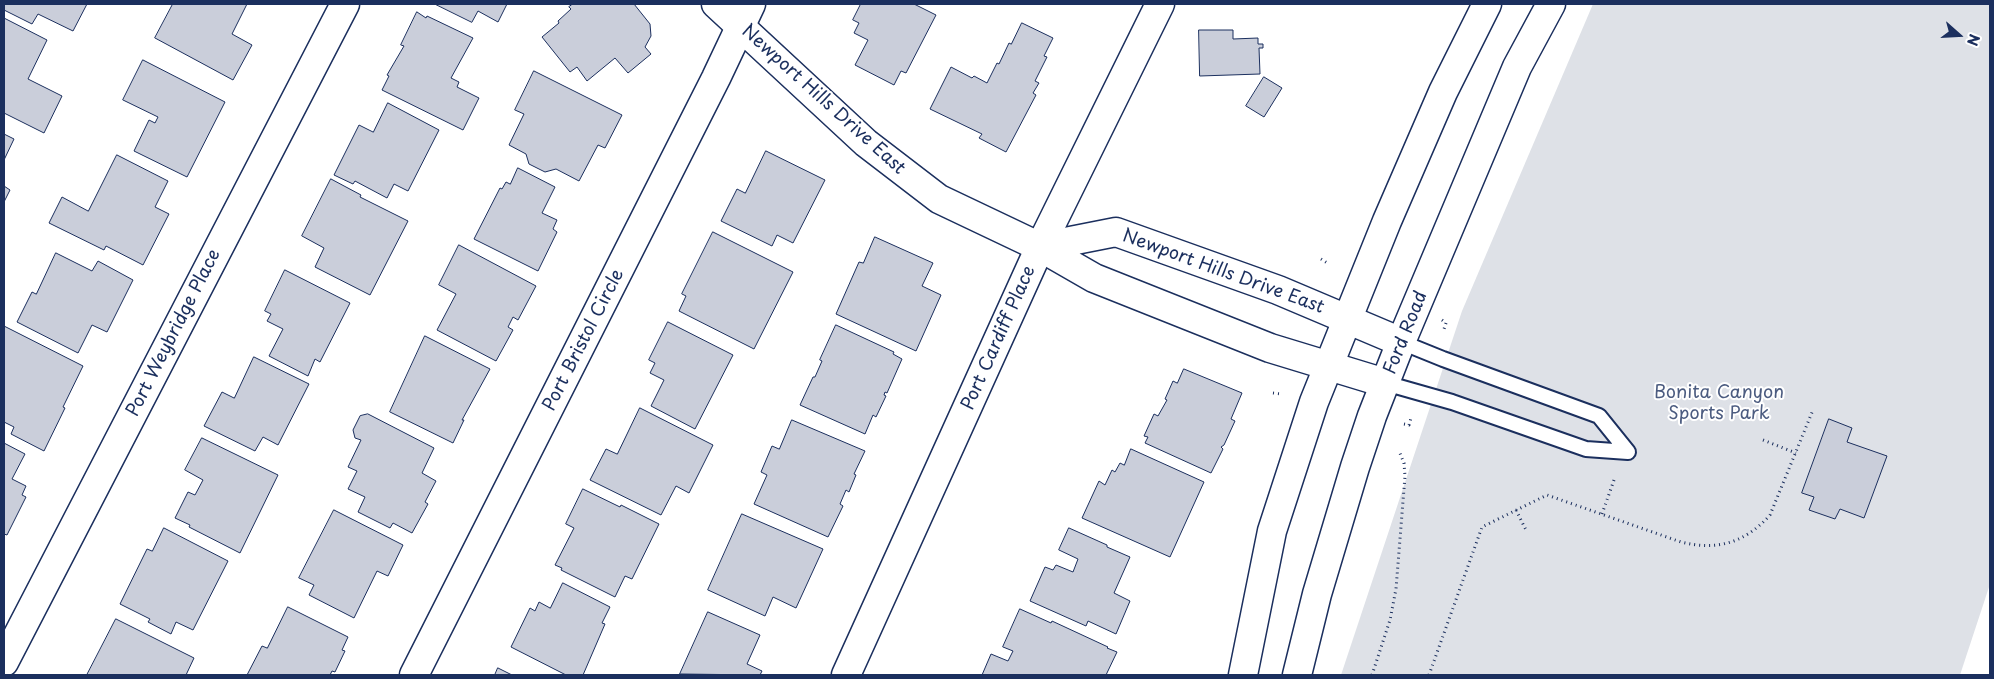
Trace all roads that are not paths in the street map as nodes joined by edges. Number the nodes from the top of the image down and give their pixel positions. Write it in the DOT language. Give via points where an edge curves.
graph roads {
  1 [pos="345,4"];
  2 [pos="716,4"];
  3 [pos="1160,4"];
  4 [pos="1487,4"];
  5 [pos="1551,4"];
  6 [pos="746,15"];
  7 [pos="1040,247"];
  8 [pos="1347,319"];
  9 [pos="1401,342"];
  10 [pos="1328,365"];
  11 [pos="1385,383"];
  12 [pos="4,662"];
  13 [pos="414,675"];
  14 [pos="846,675"];
  15 [pos="1243,675"];
  16 [pos="1297,675"];
  1 -- 12 [label="street, Port Weybridge Place"];
  2 -- 6 [label="street, Newport Hills Drive East"];
  3 -- 7 [label="street, Port Cardiff Place"];
  4 -- 8 [label="street" via="1443,92"];
  5 -- 9 [label="street, Ford Road" via="1517,67"];
  6 -- 7 [label="street, Newport Hills Drive East" via="866,143 939,199"];
  6 -- 13 [label="street, Port Bristol Circle"];
  7 -- 8 [label="street, Newport Hills Drive East" via="1116,232 1278,290"];
  7 -- 10 [label="street, Newport Hills Drive East" via="1094,278 1270,348"];
  7 -- 14 [label="street, Port Cardiff Place"];
  8 -- 9 [label="street, Newport Hills Drive East"];
  8 -- 10 [label="street"];
  9 -- 11 [label="street, Ford Road"];
  9 -- 11 [label="lane" via="1599,416 1628,452 1586,449 1452,402"];
  10 -- 11 [label="street, Newport Hills Drive East"];
  10 -- 15 [label="street" via="1272,531"];
  11 -- 16 [label="street, Ford Road" via="1346,494"];
}
